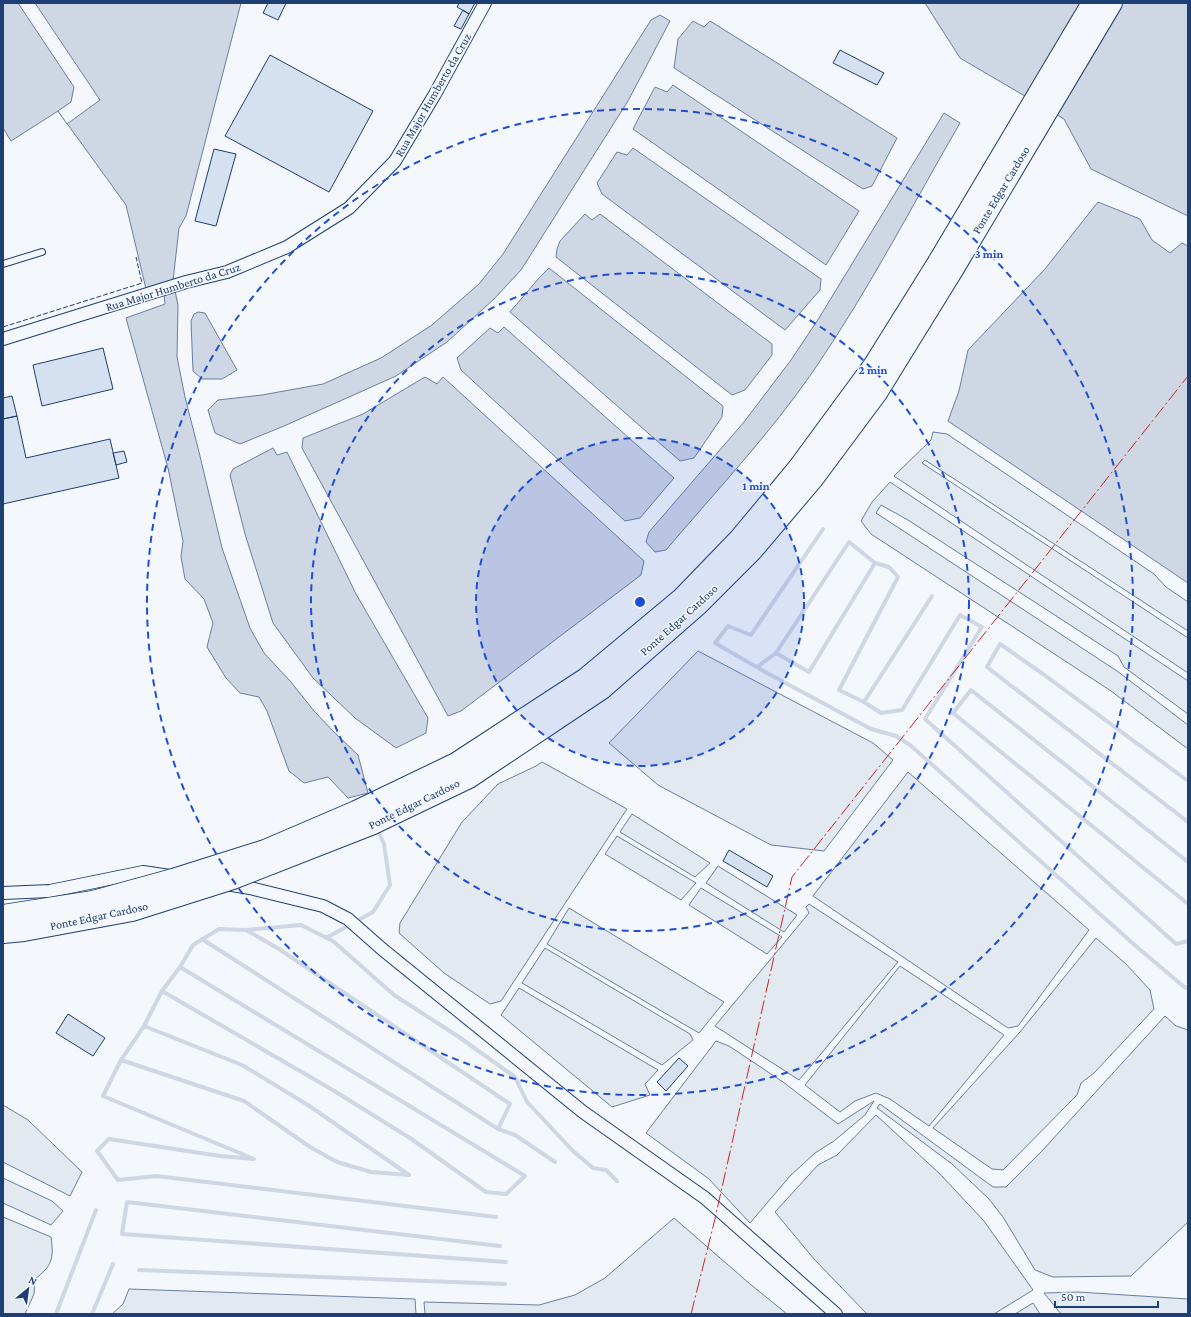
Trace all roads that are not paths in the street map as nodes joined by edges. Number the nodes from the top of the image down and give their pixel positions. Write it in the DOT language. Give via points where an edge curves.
graph roads {
  1 [pos="485,3"];
  2 [pos="1092,3"];
  3 [pos="1112,3"];
  4 [pos="42,252"];
  5 [pos="3,264"];
  6 [pos="3,339"];
  7 [pos="3,893"];
  8 [pos="3,915"];
  9 [pos="3,933"];
  10 [pos="836,1314"];
  1 -- 6 [label="street, Rua Major Humberto da Cruz" via="395,161 349,208 287,247 227,272 186,282"];
  2 -- 8 [label="main road, Ponte Edgar Cardoso, bridge" via="873,366 798,468 744,533 682,598 586,678 456,764 356,811 265,850 173,879 93,901"];
  3 -- 9 [label="main road, Ponte Edgar Cardoso, bridge" via="877,393 813,479 752,551 698,605 602,689 469,778 371,826 233,879 132,911"];
  4 -- 5 [label="lane"];
  7 -- 10 [label="street" via="50,891 143,872 250,888 323,906 348,920 583,1112 705,1198"];
}
